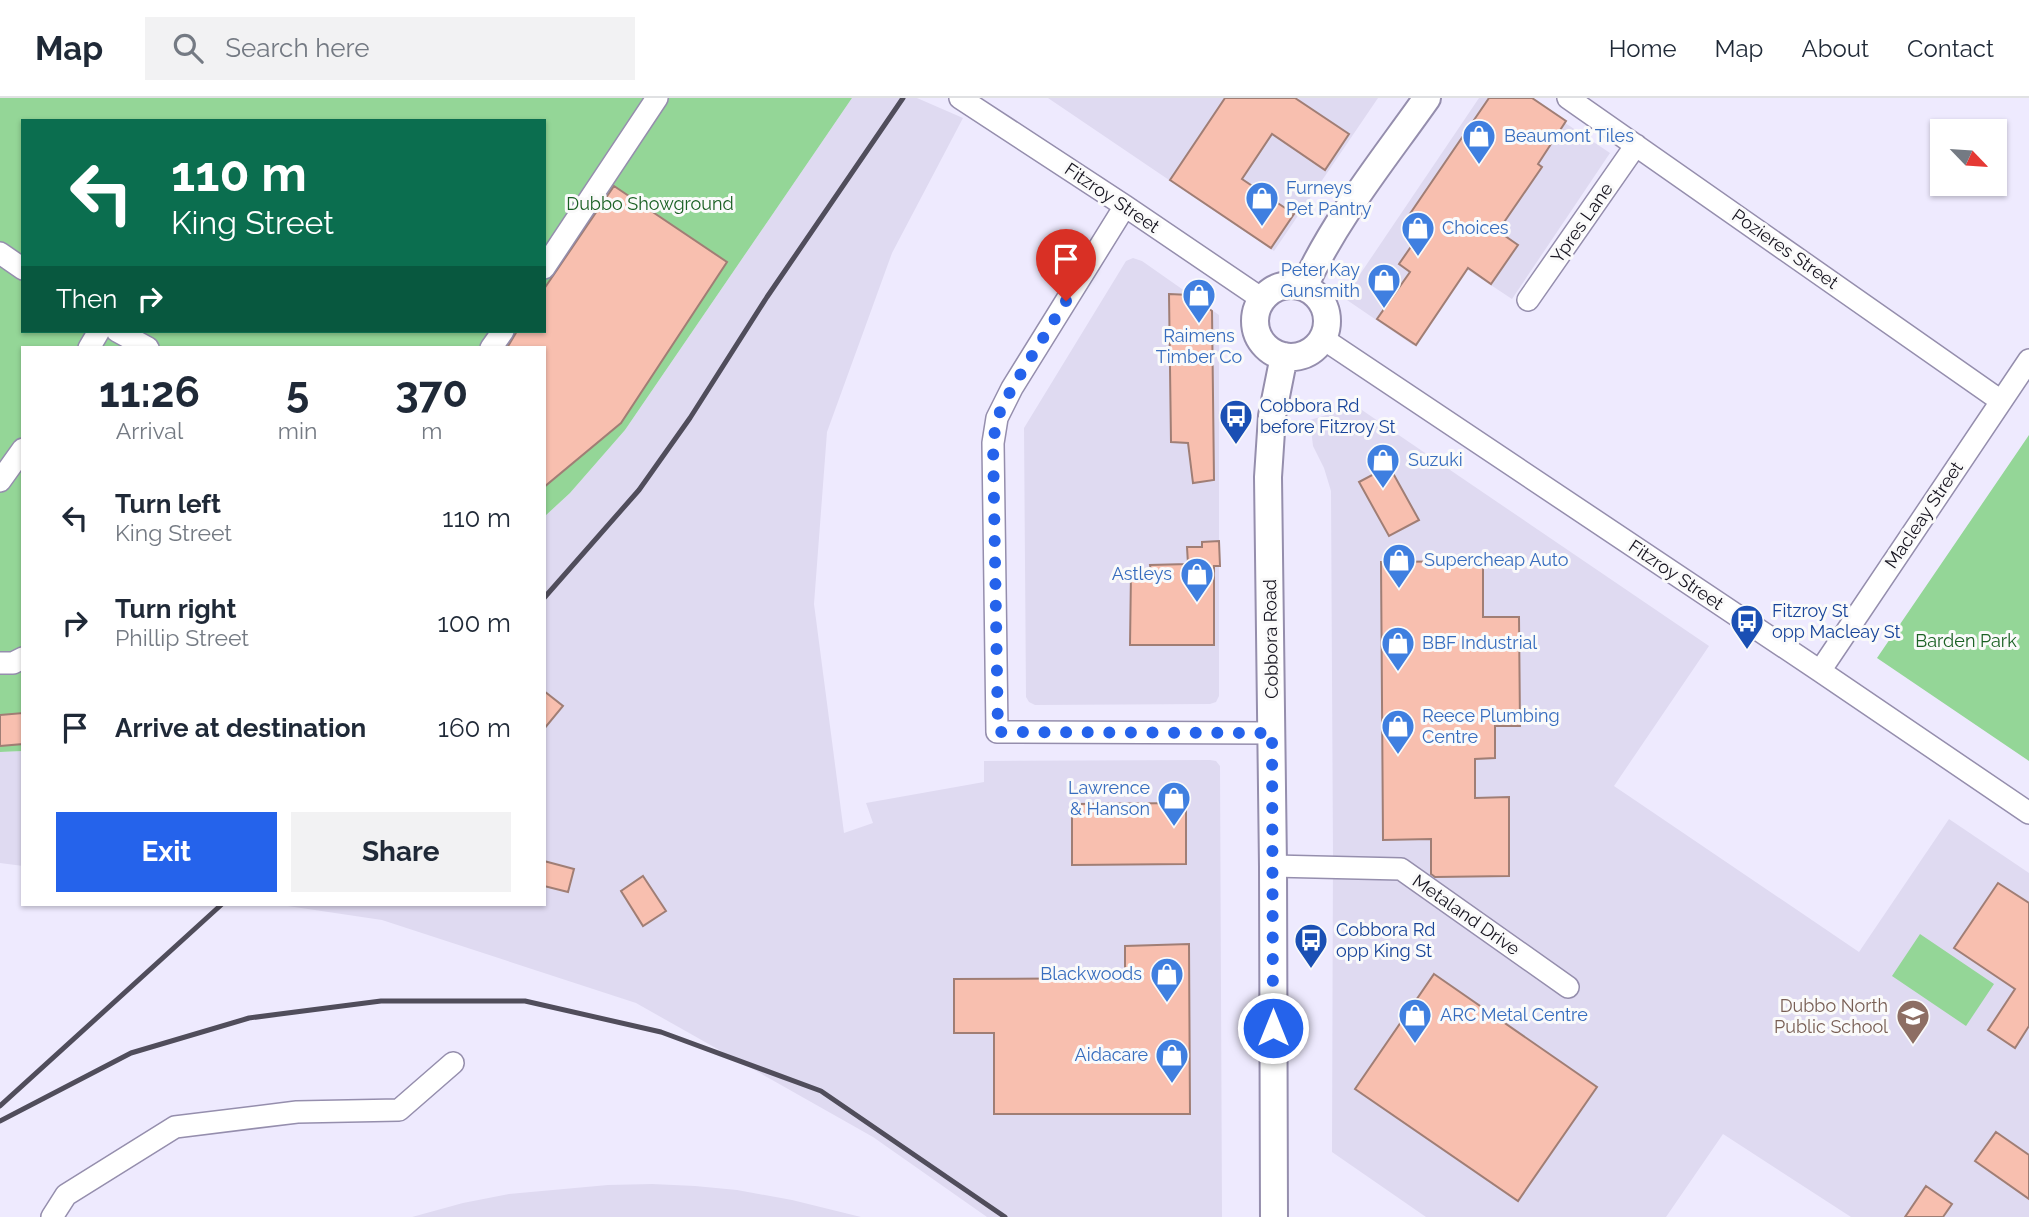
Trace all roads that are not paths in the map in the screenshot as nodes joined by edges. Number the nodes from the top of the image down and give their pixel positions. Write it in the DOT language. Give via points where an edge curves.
graph roads {
  1 [pos="657,98"];
  2 [pos="960,98"];
  3 [pos="1427,98"];
  4 [pos="1568,98"];
  5 [pos="1636,145"];
  6 [pos="1125,206"];
  7 [pos="0,253"];
  8 [pos="546,265"];
  9 [pos="21,268"];
  10 [pos="1304,287"];
  11 [pos="1262,299"];
  12 [pos="1528,300"];
  13 [pos="121,333"];
  14 [pos="1322,338"];
  15 [pos="144,346"];
  16 [pos="1284,356"];
  17 [pos="2029,360"];
  18 [pos="2001,401"];
  19 [pos="21,452"];
  20 [pos="0,481"];
  21 [pos="21,659"];
  22 [pos="0,663"];
  23 [pos="1820,671"];
  24 [pos="1272,733"];
  25 [pos="2029,813"];
  26 [pos="1273,866"];
  27 [pos="1568,987"];
  28 [pos="453,1063"];
  29 [pos="52,1217"];
  30 [pos="1274,1217"];
  1 -- 8 [label="street"];
  2 -- 6 [label="street, Fitzroy Street"];
  3 -- 10 [label="main road" via="1334,230"];
  4 -- 5 [label="street, Pozieres Street"];
  5 -- 12 [label="street, Ypres Lane"];
  5 -- 18 [label="street, Pozieres Street"];
  6 -- 11 [label="street, Fitzroy Street"];
  6 -- 24 [label="street" via="997,418 993,443 998,732"];
  7 -- 9 [label="street"];
  10 -- 11 [label="main road" via="1281,286"];
  10 -- 14 [label="main road" via="1325,308"];
  11 -- 16 [label="main road" via="1256,310 1257,334 1273,352"];
  13 -- 15 [label="street"];
  14 -- 16 [label="main road" via="1306,353"];
  14 -- 23 [label="street, Fitzroy Street"];
  16 -- 24 [label="main road, Cobbora Road" via="1272,415 1268,477"];
  17 -- 18 [label="street, Macleay Street"];
  18 -- 23 [label="street, Macleay Street"];
  19 -- 20 [label="street"];
  21 -- 22 [label="street"];
  23 -- 25 [label="street, Fitzroy Street"];
  24 -- 26 [label="main road, Cobbora Road"];
  26 -- 27 [label="street, Metaland Drive" via="1401,869"];
  26 -- 30 [label="main road, Cobbora Road"];
  28 -- 29 [label="street" via="399,1110 297,1112 175,1126 66,1195"];
}
